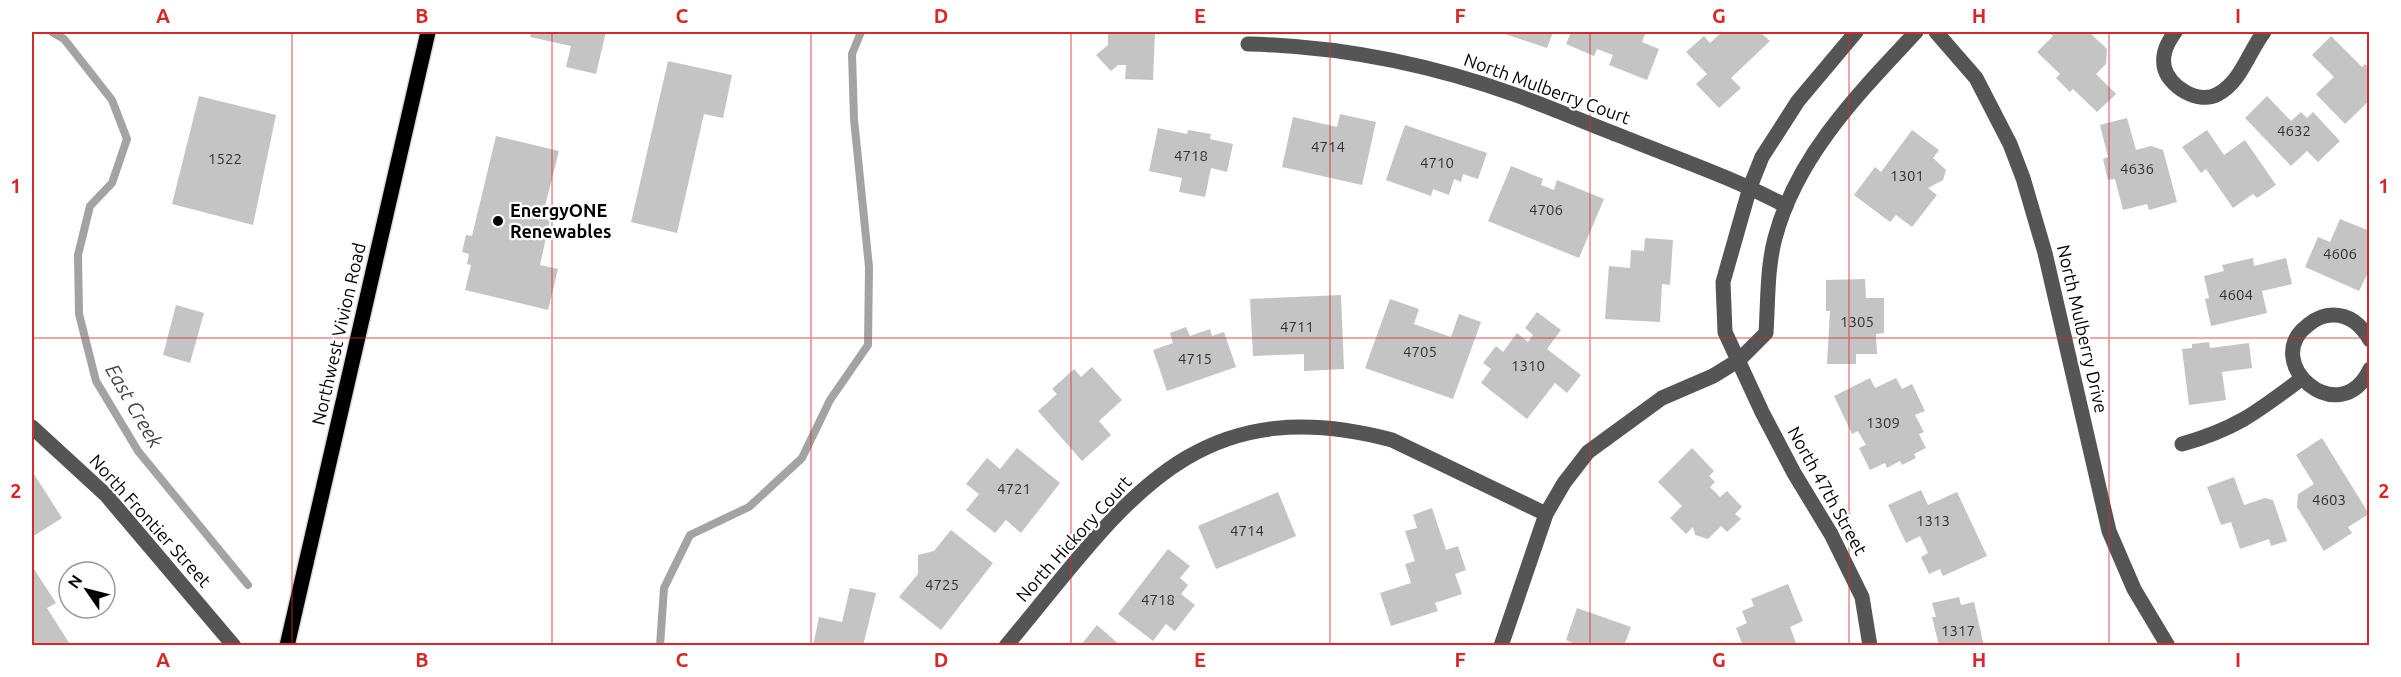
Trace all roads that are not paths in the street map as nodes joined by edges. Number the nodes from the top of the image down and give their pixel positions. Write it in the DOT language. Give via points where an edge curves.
graph roads {
  1 [pos="428,32"];
  2 [pos="1856,32"];
  3 [pos="1916,32"];
  4 [pos="1936,32"];
  5 [pos="2175,32"];
  6 [pos="2264,32"];
  7 [pos="1248,44"];
  8 [pos="1750,187"];
  9 [pos="1786,206"];
  10 [pos="2370,340"];
  11 [pos="1739,360"];
  12 [pos="2370,369"];
  13 [pos="2301,379"];
  14 [pos="32,427"];
  15 [pos="2182,444"];
  16 [pos="1546,514"];
  17 [pos="234,645"];
  18 [pos="287,645"];
  19 [pos="1006,645"];
  20 [pos="1501,645"];
  21 [pos="1870,645"];
  22 [pos="2168,645"];
  1 -- 18 [label="main road, Northwest Vivion Road"];
  2 -- 8 [label="street, North 47th Street" via="1820,72 1776,132"];
  3 -- 9 [label="street" via="1827,133 1803,169"];
  4 -- 22 [label="street, North Mulberry Drive" via="1977,78 2024,178 2109,531 2134,589"];
  5 -- 6 [label="street" via="2166,46 2164,66 2172,82 2201,98 2217,95 2232,84"];
  7 -- 8 [label="street, North Mulberry Court" via="1301,45 1360,53 1464,78"];
  8 -- 9 [label="street, North Mulberry Court"];
  8 -- 11 [label="street, North 47th Street" via="1723,282 1725,332"];
  9 -- 11 [label="street" via="1775,238 1766,333"];
  10 -- 13 [label="street" via="2350,318 2333,315 2316,319 2302,329 2294,345 2294,362"];
  11 -- 16 [label="street" via="1662,398 1614,431 1588,452"];
  11 -- 21 [label="street, North 47th Street" via="1762,412 1862,597"];
  12 -- 13 [label="street" via="2365,380 2350,391 2332,395 2314,390"];
  13 -- 15 [label="street" via="2250,418 2218,434"];
  14 -- 17 [label="street, North Frontier Street" via="106,495"];
  16 -- 19 [label="street, North Hickory Court" via="1392,440 1307,426 1249,432 1194,452 1164,471 1124,506"];
  16 -- 20 [label="street"];
}
